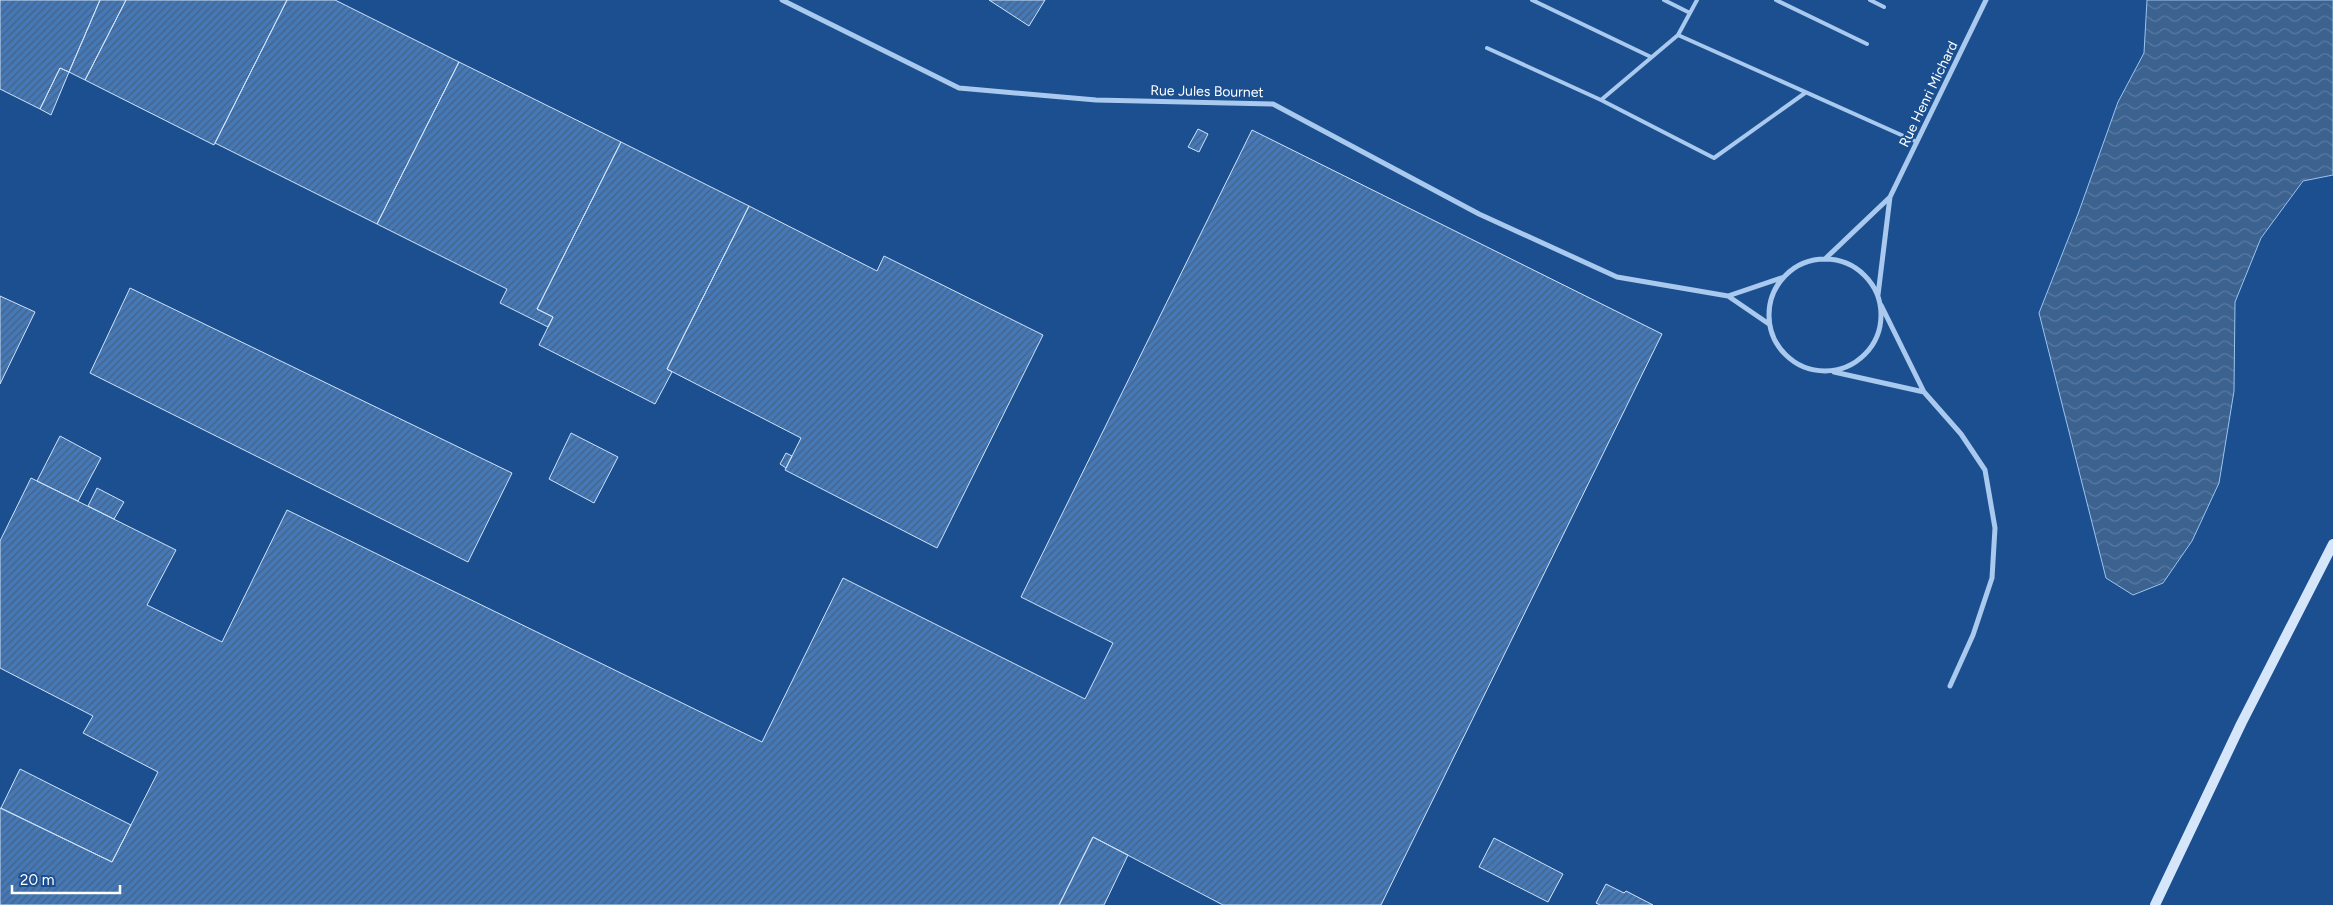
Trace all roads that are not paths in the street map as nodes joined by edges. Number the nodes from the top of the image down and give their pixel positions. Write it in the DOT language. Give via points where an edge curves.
graph roads {
  1 [pos="782,0"];
  2 [pos="1532,0"];
  3 [pos="1664,0"];
  4 [pos="1696,0"];
  5 [pos="1776,0"];
  6 [pos="1870,0"];
  7 [pos="1986,0"];
  8 [pos="1884,7"];
  9 [pos="1690,13"];
  10 [pos="1678,35"];
  11 [pos="1867,44"];
  12 [pos="1487,48"];
  13 [pos="1651,57"];
  14 [pos="1805,93"];
  15 [pos="1601,100"];
  16 [pos="1917,142"];
  17 [pos="1890,198"];
  18 [pos="1825,259"];
  19 [pos="1784,277"];
  20 [pos="1728,296"];
  21 [pos="1878,296"];
  22 [pos="1881,305"];
  23 [pos="1769,324"];
  24 [pos="1833,371"];
  25 [pos="1924,392"];
  26 [pos="2333,544"];
  27 [pos="1950,686"];
  28 [pos="2155,905"];
  1 -- 20 [label="street, Rue Jules Bournet" via="959,88 1096,100 1273,104 1479,214 1617,277"];
  2 -- 13 [label="lane"];
  3 -- 9 [label="lane"];
  4 -- 9 [label="lane"];
  5 -- 11 [label="lane"];
  6 -- 8 [label="lane"];
  7 -- 16 [label="street, Rue Henri Michard"];
  9 -- 10 [label="lane"];
  10 -- 13 [label="lane"];
  10 -- 14 [label="lane"];
  12 -- 15 [label="lane"];
  13 -- 15 [label="lane"];
  14 -- 15 [label="lane" via="1714,158"];
  14 -- 16 [label="lane"];
  16 -- 17 [label="street, Rue Henri Michard"];
  17 -- 18 [label="street, Rue Henri Michard"];
  17 -- 21 [label="street, Rue Henri Michard"];
  18 -- 19 [label="street" via="1796,267"];
  18 -- 21 [label="street" via="1839,260 1857,269 1872,284"];
  19 -- 20 [label="street, Rue Jules Bournet"];
  19 -- 23 [label="street" via="1774,291 1769,307"];
  20 -- 23 [label="street, Rue Jules Bournet"];
  21 -- 22 [label="street"];
  22 -- 24 [label="street" via="1881,323 1876,340 1865,355 1850,366"];
  22 -- 25 [label="street"];
  23 -- 24 [label="street" via="1784,355 1799,366 1815,371"];
  24 -- 25 [label="street"];
  25 -- 27 [label="street" via="1961,434 1985,470 1995,528 1992,578 1973,635"];
  26 -- 28 [label="main road" via="2241,724"];
}
